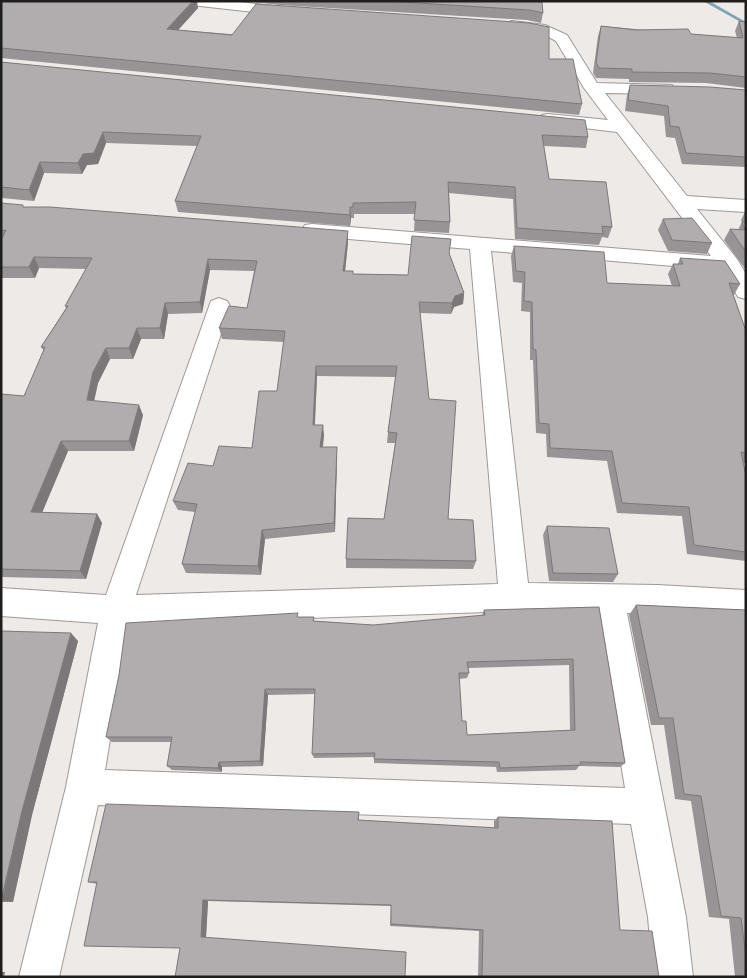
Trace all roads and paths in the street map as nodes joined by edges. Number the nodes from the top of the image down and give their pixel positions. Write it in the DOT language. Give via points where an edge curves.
graph roads {
  1 [pos="191,1"];
  2 [pos="300,12"];
  3 [pos="498,25"];
  4 [pos="592,88"];
  5 [pos="678,89"];
  6 [pos="533,118"];
  7 [pos="622,127"];
  8 [pos="682,202"];
  9 [pos="746,206"];
  10 [pos="294,228"];
  11 [pos="480,245"];
  12 [pos="729,264"];
  13 [pos="746,292"];
  14 [pos="219,306"];
  15 [pos="514,597"];
  16 [pos="609,599"];
  17 [pos="1,602"];
  18 [pos="746,604"];
  19 [pos="116,610"];
  20 [pos="84,787"];
  21 [pos="646,807"];
  22 [pos="39,977"];
  23 [pos="673,977"];
  1 -- 2 [label="street"];
  3 -- 4 [label="street" via="556,33"];
  4 -- 5 [label="street"];
  4 -- 7 [label="street"];
  6 -- 7 [label="street"];
  7 -- 8 [label="street"];
  8 -- 9 [label="street"];
  8 -- 12 [label="street"];
  10 -- 11 [label="street"];
  11 -- 12 [label="street"];
  11 -- 15 [label="street"];
  12 -- 13 [label="street"];
  14 -- 19 [label="street"];
  15 -- 16 [label="street"];
  15 -- 19 [label="street"];
  16 -- 18 [label="street"];
  16 -- 21 [label="street"];
  17 -- 19 [label="street"];
  19 -- 20 [label="street"];
  20 -- 21 [label="street"];
  20 -- 22 [label="street"];
  21 -- 23 [label="street" via="667,916"];
}
